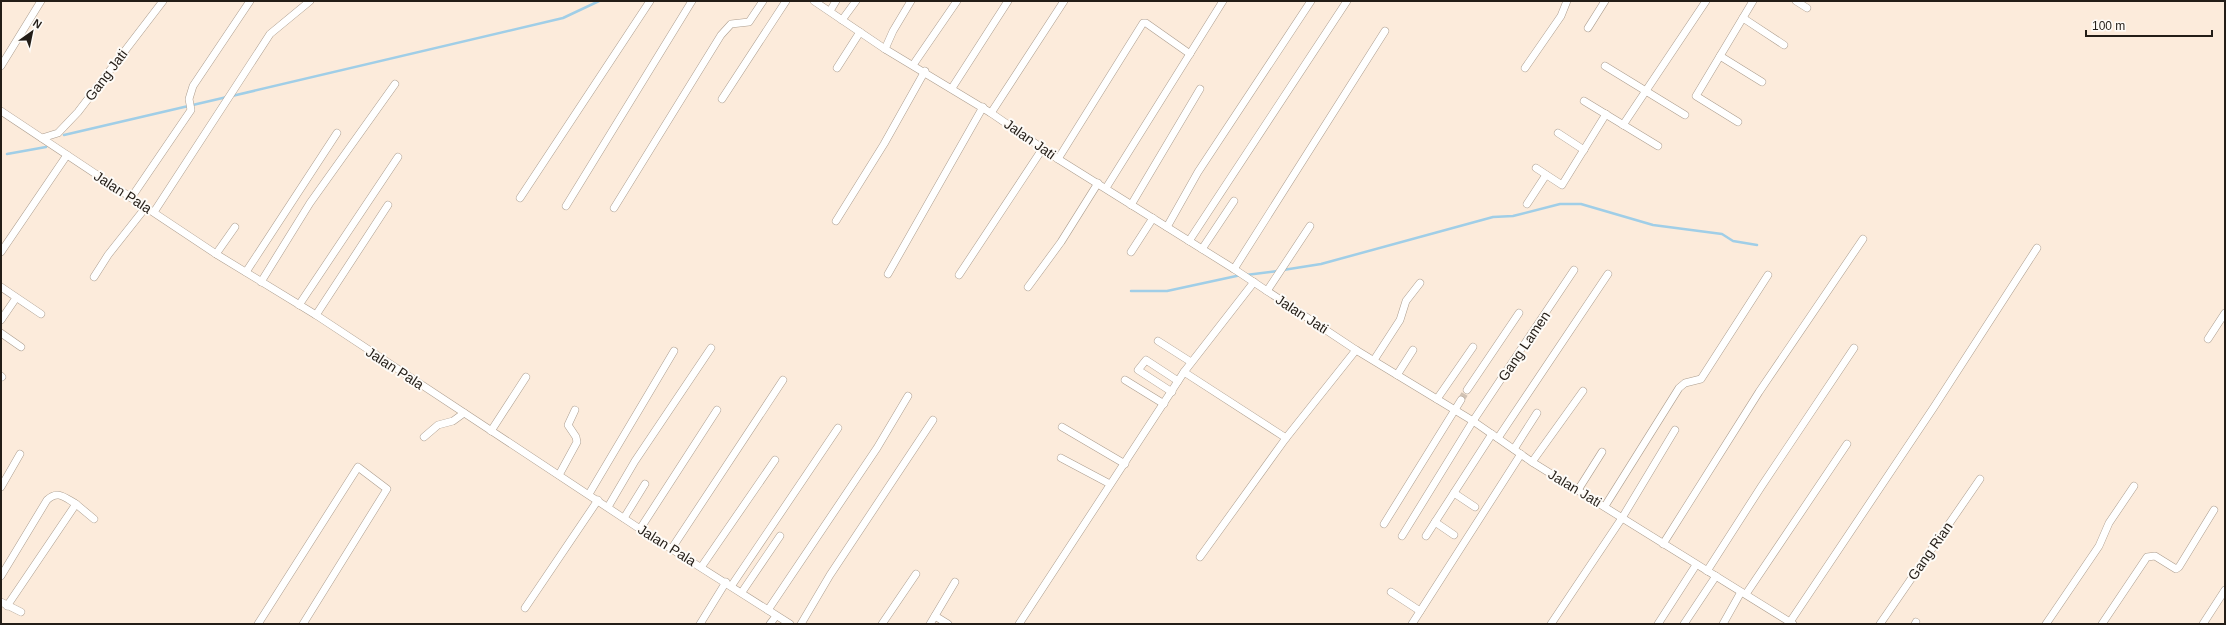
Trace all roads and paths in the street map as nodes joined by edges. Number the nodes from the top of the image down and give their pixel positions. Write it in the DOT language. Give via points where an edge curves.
graph roads {
  1 [pos="41,1"];
  2 [pos="163,1"];
  3 [pos="250,1"];
  4 [pos="310,1"];
  5 [pos="650,1"];
  6 [pos="692,1"];
  7 [pos="763,1"];
  8 [pos="786,1"];
  9 [pos="814,1"];
  10 [pos="836,1"];
  11 [pos="856,1"];
  12 [pos="911,1"];
  13 [pos="957,1"];
  14 [pos="1008,1"];
  15 [pos="1064,1"];
  16 [pos="1223,1"];
  17 [pos="1311,1"];
  18 [pos="1347,1"];
  19 [pos="1567,1"];
  20 [pos="1706,1"];
  21 [pos="1753,1"];
  22 [pos="1796,1"];
  23 [pos="1601,2"];
  24 [pos="1807,8"];
  25 [pos="830,12"];
  26 [pos="1743,18"];
  27 [pos="842,20"];
  28 [pos="1588,28"];
  29 [pos="1385,31"];
  30 [pos="860,32"];
  31 [pos="1784,45"];
  32 [pos="885,49"];
  33 [pos="1190,54"];
  34 [pos="1720,56"];
  35 [pos="913,65"];
  36 [pos="1,66"];
  37 [pos="1605,66"];
  38 [pos="837,68"];
  39 [pos="1525,68"];
  40 [pos="924,71"];
  41 [pos="1762,82"];
  42 [pos="395,84"];
  43 [pos="952,88"];
  44 [pos="1200,89"];
  45 [pos="1645,91"];
  46 [pos="722,99"];
  47 [pos="1584,101"];
  48 [pos="983,107"];
  49 [pos="1,111"];
  50 [pos="991,112"];
  51 [pos="1606,114"];
  52 [pos="1685,115"];
  53 [pos="1738,122"];
  54 [pos="1623,124"];
  55 [pos="337,132"];
  56 [pos="1558,133"];
  57 [pos="42,138"];
  58 [pos="1658,146"];
  59 [pos="1043,148"];
  60 [pos="1584,150"];
  61 [pos="67,155"];
  62 [pos="398,157"];
  63 [pos="1058,159"];
  64 [pos="1536,168"];
  65 [pos="1546,175"];
  66 [pos="1098,183"];
  67 [pos="1106,188"];
  68 [pos="131,198"];
  69 [pos="520,198"];
  70 [pos="1234,202"];
  71 [pos="1527,204"];
  72 [pos="1131,205"];
  73 [pos="388,206"];
  74 [pos="566,206"];
  75 [pos="146,207"];
  76 [pos="614,208"];
  77 [pos="154,212"];
  78 [pos="1152,218"];
  79 [pos="836,221"];
  80 [pos="1310,226"];
  81 [pos="235,227"];
  82 [pos="1167,227"];
  83 [pos="1863,239"];
  84 [pos="1189,241"];
  85 [pos="2037,248"];
  86 [pos="1202,249"];
  87 [pos="1,252"];
  88 [pos="1131,252"];
  89 [pos="216,254"];
  90 [pos="1237,270"];
  91 [pos="1574,270"];
  92 [pos="246,272"];
  93 [pos="888,274"];
  94 [pos="1608,274"];
  95 [pos="959,275"];
  96 [pos="1768,275"];
  97 [pos="94,277"];
  98 [pos="1251,280"];
  99 [pos="261,282"];
  100 [pos="1420,283"];
  101 [pos="1,287"];
  102 [pos="1028,287"];
  103 [pos="1267,291"];
  104 [pos="16,298"];
  105 [pos="299,305"];
  106 [pos="1519,313"];
  107 [pos="2225,313"];
  108 [pos="41,314"];
  109 [pos="316,315"];
  110 [pos="1,320"];
  111 [pos="1,333"];
  112 [pos="2208,339"];
  113 [pos="1158,341"];
  114 [pos="21,347"];
  115 [pos="1473,347"];
  116 [pos="711,348"];
  117 [pos="1854,348"];
  118 [pos="1356,350"];
  119 [pos="1413,350"];
  120 [pos="674,351"];
  121 [pos="1374,360"];
  122 [pos="1191,362"];
  123 [pos="1184,372"];
  124 [pos="1397,375"];
  125 [pos="526,377"];
  126 [pos="783,380"];
  127 [pos="1126,380"];
  128 [pos="1178,381"];
  129 [pos="1467,390"];
  130 [pos="1583,391"];
  131 [pos="1172,392"];
  132 [pos="908,396"];
  133 [pos="1437,399"];
  134 [pos="1461,400"];
  135 [pos="1164,404"];
  136 [pos="575,410"];
  137 [pos="717,410"];
  138 [pos="1455,410"];
  139 [pos="464,413"];
  140 [pos="1537,413"];
  141 [pos="933,420"];
  142 [pos="1473,421"];
  143 [pos="1062,427"];
  144 [pos="838,428"];
  145 [pos="1675,430"];
  146 [pos="491,431"];
  147 [pos="1495,436"];
  148 [pos="424,437"];
  149 [pos="1286,438"];
  150 [pos="1848,444"];
  151 [pos="1514,449"];
  152 [pos="1602,452"];
  153 [pos="20,454"];
  154 [pos="1521,454"];
  155 [pos="1061,458"];
  156 [pos="776,460"];
  157 [pos="1532,462"];
  158 [pos="1125,464"];
  159 [pos="560,475"];
  160 [pos="1980,479"];
  161 [pos="645,484"];
  162 [pos="1110,484"];
  163 [pos="2134,486"];
  164 [pos="1,487"];
  165 [pos="1578,490"];
  166 [pos="1454,493"];
  167 [pos="589,494"];
  168 [pos="598,500"];
  169 [pos="76,504"];
  170 [pos="1605,506"];
  171 [pos="608,507"];
  172 [pos="1475,507"];
  173 [pos="2214,510"];
  174 [pos="624,518"];
  175 [pos="1622,518"];
  176 [pos="94,519"];
  177 [pos="1435,522"];
  178 [pos="1384,524"];
  179 [pos="640,529"];
  180 [pos="1454,535"];
  181 [pos="780,536"];
  182 [pos="1402,536"];
  183 [pos="1426,536"];
  184 [pos="1664,544"];
  185 [pos="672,548"];
  186 [pos="1200,557"];
  187 [pos="1696,565"];
  188 [pos="702,566"];
  189 [pos="1707,571"];
  190 [pos="916,574"];
  191 [pos="1,576"];
  192 [pos="1716,576"];
  193 [pos="955,582"];
  194 [pos="729,584"];
  195 [pos="2225,590"];
  196 [pos="742,592"];
  197 [pos="1391,592"];
  198 [pos="1744,593"];
  199 [pos="4,604"];
  200 [pos="525,608"];
  201 [pos="768,610"];
  202 [pos="1420,610"];
  203 [pos="21,612"];
  204 [pos="776,616"];
  205 [pos="935,616"];
  206 [pos="1792,623"];
  207 [pos="258,624"];
  208 [pos="303,624"];
  209 [pos="700,624"];
  210 [pos="770,624"];
  211 [pos="790,624"];
  212 [pos="801,624"];
  213 [pos="882,624"];
  214 [pos="930,624"];
  215 [pos="948,624"];
  216 [pos="1019,624"];
  217 [pos="1412,624"];
  218 [pos="1551,624"];
  219 [pos="1658,624"];
  220 [pos="1684,624"];
  221 [pos="1723,624"];
  222 [pos="1880,624"];
  223 [pos="2046,624"];
  224 [pos="2102,624"];
  225 [pos="2203,624"];
  1 -- 36 [label="street"];
  2 -- 57 [label="street, Gang Jati" via="78,112 58,133"];
  3 -- 68 [label="street" via="193,86 189,99 191,110"];
  4 -- 77 [label="street" via="270,34"];
  5 -- 69 [label="street"];
  6 -- 74 [label="street"];
  7 -- 76 [label="street" via="749,22 731,24 721,35"];
  8 -- 46 [label="street"];
  9 -- 25 [label="street, Jalan Jati"];
  10 -- 25 [label="street"];
  11 -- 27 [label="street"];
  12 -- 32 [label="street"];
  13 -- 35 [label="street"];
  14 -- 43 [label="street"];
  15 -- 50 [label="street"];
  16 -- 33 [label="street"];
  17 -- 82 [label="street" via="1198,172"];
  18 -- 84 [label="street"];
  19 -- 39 [label="street" via="1561,16"];
  20 -- 45 [label="street"];
  21 -- 26 [label="street"];
  22 -- 24 [label="street"];
  23 -- 28 [label="street"];
  25 -- 27 [label="street, Jalan Jati"];
  26 -- 31 [label="street"];
  26 -- 34 [label="street"];
  27 -- 30 [label="street, Jalan Jati"];
  29 -- 90 [label="street"];
  30 -- 32 [label="street, Jalan Jati"];
  30 -- 38 [label="street"];
  32 -- 35 [label="street, Jalan Jati"];
  33 -- 63 [label="street" via="1143,23"];
  33 -- 67 [label="street"];
  34 -- 41 [label="street"];
  34 -- 53 [label="street" via="1696,96"];
  35 -- 40 [label="street, Jalan Jati"];
  37 -- 45 [label="street"];
  40 -- 43 [label="street, Jalan Jati"];
  40 -- 79 [label="street" via="884,144"];
  42 -- 99 [label="street" via="310,203"];
  43 -- 48 [label="street, Jalan Jati"];
  44 -- 72 [label="street"];
  45 -- 52 [label="street"];
  45 -- 54 [label="street"];
  47 -- 51 [label="street"];
  48 -- 50 [label="street, Jalan Jati"];
  48 -- 93 [label="street"];
  49 -- 57 [label="street, Jalan Pala"];
  50 -- 59 [label="street, Jalan Jati"];
  51 -- 54 [label="street"];
  51 -- 60 [label="street"];
  54 -- 58 [label="street"];
  55 -- 92 [label="street"];
  56 -- 60 [label="street"];
  57 -- 61 [label="street, Jalan Pala"];
  59 -- 63 [label="street, Jalan Jati"];
  59 -- 95 [label="street"];
  60 -- 65 [label="street" via="1562,185"];
  61 -- 68 [label="street, Jalan Pala"];
  61 -- 87 [label="street"];
  62 -- 105 [label="street"];
  63 -- 66 [label="street, Jalan Jati"];
  64 -- 65 [label="street"];
  65 -- 71 [label="street"];
  66 -- 67 [label="street, Jalan Jati"];
  66 -- 102 [label="street" via="1061,242"];
  67 -- 72 [label="street, Jalan Jati"];
  68 -- 75 [label="street, Jalan Pala"];
  70 -- 86 [label="street"];
  72 -- 78 [label="street, Jalan Jati"];
  73 -- 109 [label="street"];
  75 -- 77 [label="street, Jalan Pala"];
  75 -- 97 [label="street"];
  77 -- 89 [label="street, Jalan Pala"];
  78 -- 82 [label="street, Jalan Jati"];
  78 -- 88 [label="street"];
  80 -- 103 [label="street"];
  81 -- 89 [label="street"];
  82 -- 84 [label="street, Jalan Jati"];
  83 -- 184 [label="street" via="1759,392"];
  84 -- 86 [label="street, Jalan Jati"];
  85 -- 206 [label="street"];
  86 -- 90 [label="street, Jalan Jati"];
  89 -- 92 [label="street, Jalan Pala"];
  90 -- 98 [label="street, Jalan Jati"];
  91 -- 142 [label="street, Gang Lamen"];
  92 -- 99 [label="street, Jalan Pala"];
  94 -- 147 [label="street"];
  96 -- 170 [label="street" via="1702,379 1684,383 1679,388"];
  98 -- 103 [label="street, Jalan Jati"];
  98 -- 122 [label="street"];
  99 -- 105 [label="street, Jalan Pala"];
  100 -- 121 [label="street" via="1406,301 1400,320"];
  101 -- 104 [label="street"];
  103 -- 118 [label="street, Jalan Jati"];
  104 -- 108 [label="street"];
  104 -- 110 [label="street"];
  105 -- 109 [label="street, Jalan Pala"];
  106 -- 129 [label="street"];
  107 -- 112 [label="street"];
  109 -- 139 [label="street, Jalan Pala"];
  111 -- 114 [label="street"];
  113 -- 122 [label="street"];
  115 -- 133 [label="street"];
  116 -- 171 [label="street" via="635,461"];
  117 -- 189 [label="street"];
  118 -- 121 [label="street, Jalan Jati"];
  118 -- 149 [label="street"];
  119 -- 124 [label="street"];
  120 -- 167 [label="street"];
  121 -- 124 [label="street, Jalan Jati"];
  122 -- 123 [label="street"];
  123 -- 128 [label="street"];
  123 -- 149 [label="street"];
  124 -- 133 [label="street, Jalan Jati"];
  125 -- 146 [label="street"];
  126 -- 185 [label="street"];
  127 -- 135 [label="street"];
  128 -- 131 [label="street"];
  128 -- 131 [label="street" via="1146,360 1138,370"];
  130 -- 157 [label="street"];
  131 -- 135 [label="street"];
  132 -- 201 [label="street" via="877,448"];
  133 -- 138 [label="street, Jalan Jati"];
  134 -- 138 [label="street"];
  135 -- 158 [label="street"];
  136 -- 159 [label="street" via="568,425 577,442"];
  137 -- 179 [label="street"];
  138 -- 142 [label="street, Jalan Jati"];
  138 -- 178 [label="street"];
  139 -- 146 [label="street, Jalan Pala"];
  139 -- 148 [label="street" via="453,421 438,425"];
  140 -- 151 [label="street"];
  141 -- 212 [label="street" via="830,575"];
  142 -- 147 [label="street, Jalan Jati"];
  142 -- 182 [label="street, Gang Lamen"];
  143 -- 158 [label="street"];
  144 -- 194 [label="street"];
  145 -- 175 [label="street"];
  146 -- 159 [label="street, Jalan Pala"];
  147 -- 151 [label="street, Jalan Jati"];
  147 -- 166 [label="street"];
  149 -- 186 [label="street"];
  150 -- 198 [label="street"];
  151 -- 154 [label="street, Jalan Jati"];
  152 -- 165 [label="street"];
  153 -- 164 [label="street"];
  154 -- 157 [label="street, Jalan Jati"];
  154 -- 202 [label="street"];
  155 -- 162 [label="street"];
  156 -- 188 [label="street"];
  157 -- 165 [label="street, Jalan Jati"];
  158 -- 162 [label="street"];
  159 -- 167 [label="street, Jalan Pala"];
  160 -- 222 [label="street, Gang Rian"];
  161 -- 174 [label="street"];
  162 -- 216 [label="street"];
  163 -- 223 [label="street" via="2109,523 2099,546"];
  165 -- 170 [label="street, Jalan Jati"];
  166 -- 172 [label="street"];
  166 -- 177 [label="street"];
  167 -- 168 [label="street, Jalan Pala"];
  168 -- 171 [label="street, Jalan Pala"];
  168 -- 200 [label="street"];
  169 -- 176 [label="street"];
  169 -- 191 [label="street" via="56,494 52,495"];
  169 -- 199 [label="street"];
  170 -- 175 [label="street, Jalan Jati"];
  171 -- 174 [label="street, Jalan Pala"];
  173 -- 224 [label="street" via="2179,567 2176,569 2155,556 2147,557"];
  174 -- 179 [label="street, Jalan Pala"];
  175 -- 184 [label="street, Jalan Jati"];
  175 -- 218 [label="street"];
  177 -- 180 [label="street"];
  177 -- 183 [label="street"];
  179 -- 185 [label="street, Jalan Pala"];
  181 -- 196 [label="street"];
  184 -- 187 [label="street, Jalan Jati"];
  185 -- 188 [label="street, Jalan Pala"];
  187 -- 189 [label="street, Jalan Jati"];
  187 -- 219 [label="street"];
  188 -- 194 [label="street, Jalan Pala"];
  189 -- 192 [label="street, Jalan Jati"];
  190 -- 213 [label="street"];
  192 -- 198 [label="street, Jalan Jati"];
  192 -- 220 [label="street"];
  193 -- 205 [label="street"];
  194 -- 196 [label="street, Jalan Pala"];
  194 -- 209 [label="street"];
  195 -- 225 [label="street"];
  196 -- 201 [label="street, Jalan Pala"];
  197 -- 202 [label="street"];
  198 -- 206 [label="street, Jalan Jati"];
  198 -- 221 [label="street"];
  199 -- 203 [label="street"];
  201 -- 204 [label="street, Jalan Pala"];
  202 -- 217 [label="street"];
  204 -- 210 [label="street"];
  204 -- 211 [label="street, Jalan Pala"];
  205 -- 214 [label="street"];
  205 -- 215 [label="street"];
  207 -- 208 [label="street" via="358,467 387,489"];
}
